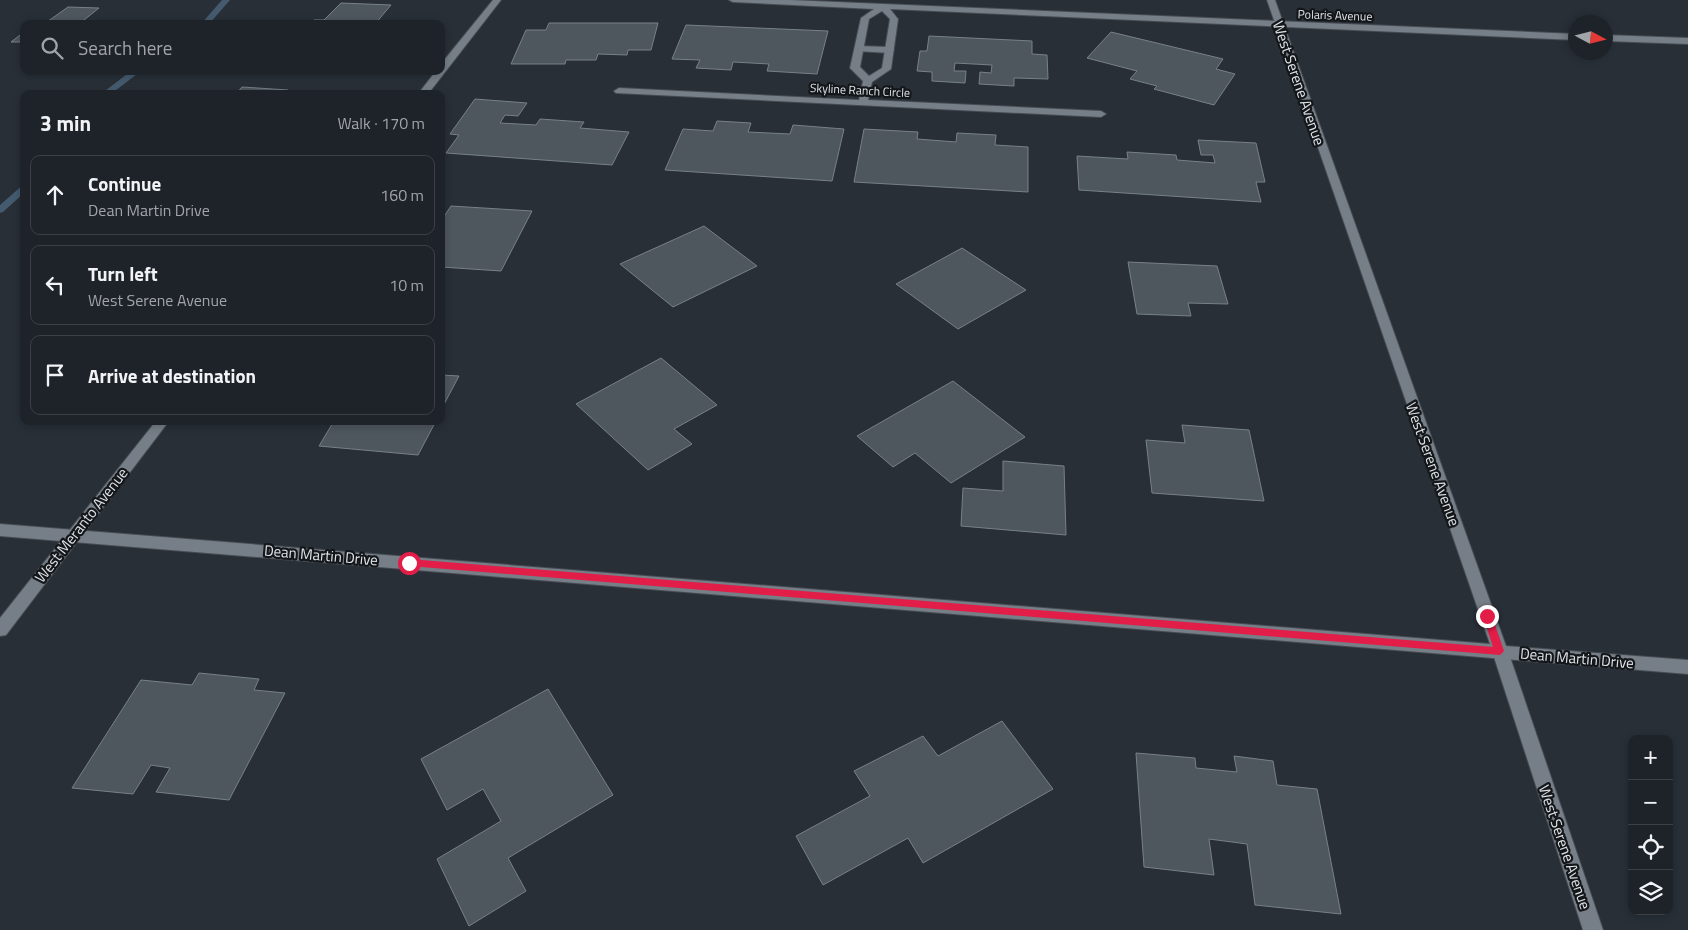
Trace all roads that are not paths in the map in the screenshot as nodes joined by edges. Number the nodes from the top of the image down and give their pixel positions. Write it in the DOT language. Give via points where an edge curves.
graph roads {
  1 [pos="497,0"];
  2 [pos="733,0"];
  3 [pos="1271,0"];
  4 [pos="883,7"];
  5 [pos="1278,25"];
  6 [pos="1568,37"];
  7 [pos="1613,38"];
  8 [pos="1688,41"];
  9 [pos="859,49"];
  10 [pos="890,50"];
  11 [pos="445,66"];
  12 [pos="438,75"];
  13 [pos="868,81"];
  14 [pos="426,90"];
  15 [pos="619,91"];
  16 [pos="863,103"];
  17 [pos="1101,114"];
  18 [pos="160,425"];
  19 [pos="0,530"];
  20 [pos="72,535"];
  21 [pos="0,630"];
  22 [pos="1500,651"];
  23 [pos="1688,667"];
  24 [pos="1593,930"];
  1 -- 11 [label="street"];
  2 -- 4 [label="street, Polaris Avenue"];
  3 -- 5 [label="street, West Serene Avenue"];
  4 -- 5 [label="street, Polaris Avenue"];
  4 -- 9 [label="street" via="865,18"];
  4 -- 10 [label="street" via="894,19"];
  5 -- 6 [label="street, Polaris Avenue"];
  5 -- 22 [label="street, West Serene Avenue"];
  7 -- 8 [label="street"];
  9 -- 10 [label="street"];
  9 -- 13 [label="street" via="855,68"];
  10 -- 13 [label="street" via="886,69"];
  12 -- 14 [label="street"];
  13 -- 16 [label="street"];
  15 -- 16 [label="street, Skyline Ranch Circle"];
  16 -- 17 [label="street, Skyline Ranch Circle"];
  18 -- 20 [label="street, West Meranto Avenue"];
  19 -- 20 [label="street, Dean Martin Drive"];
  20 -- 21 [label="street, West Meranto Avenue"];
  20 -- 22 [label="street, Dean Martin Drive"];
  22 -- 23 [label="street, Dean Martin Drive"];
  22 -- 24 [label="street, West Serene Avenue"];
}
